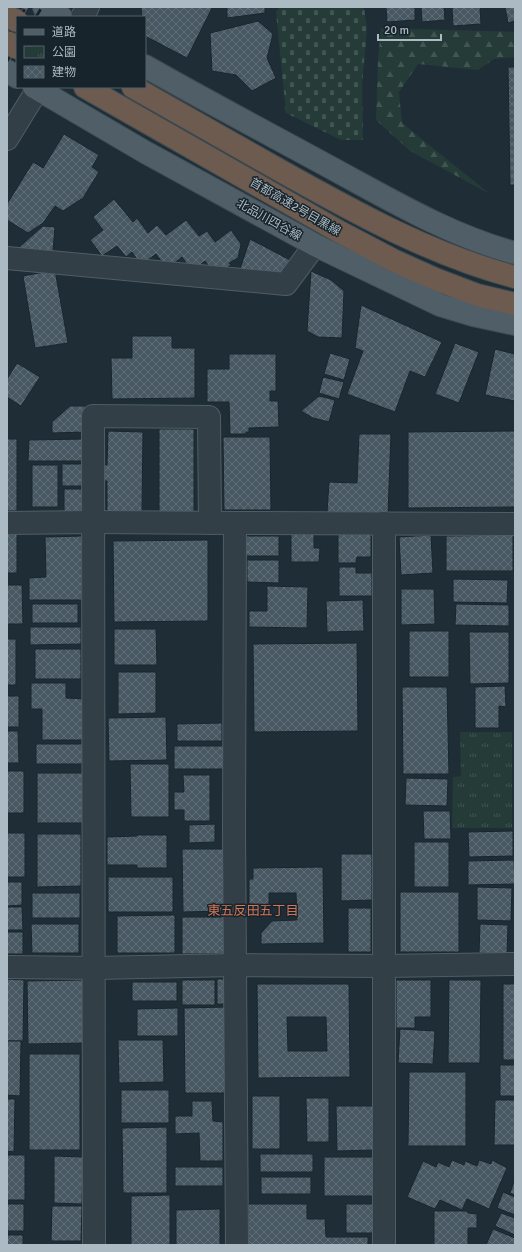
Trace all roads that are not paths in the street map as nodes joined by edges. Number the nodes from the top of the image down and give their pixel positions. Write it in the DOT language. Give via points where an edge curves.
graph roads {
  1 [pos="44,7"];
  2 [pos="88,7"];
  3 [pos="7,16"];
  4 [pos="59,16"];
  5 [pos="83,16"];
  6 [pos="16,20"];
  7 [pos="7,42"];
  8 [pos="16,47"];
  9 [pos="146,67"];
  10 [pos="7,71"];
  11 [pos="16,76"];
  12 [pos="37,88"];
  13 [pos="87,88"];
  14 [pos="135,88"];
  15 [pos="7,139"];
  16 [pos="315,245"];
  17 [pos="515,253"];
  18 [pos="7,258"];
  19 [pos="515,277"];
  20 [pos="515,304"];
  21 [pos="515,324"];
  22 [pos="94,522"];
  23 [pos="7,523"];
  24 [pos="210,523"];
  25 [pos="235,523"];
  26 [pos="384,523"];
  27 [pos="515,524"];
  28 [pos="515,964"];
  29 [pos="235,965"];
  30 [pos="384,966"];
  31 [pos="7,967"];
  32 [pos="95,968"];
  33 [pos="94,1245"];
  34 [pos="237,1245"];
  35 [pos="384,1245"];
  1 -- 4 [label="main road"];
  2 -- 5 [label="street"];
  3 -- 6 [label="highway, bridge"];
  7 -- 8 [label="highway, bridge"];
  9 -- 17 [label="main road" via="413,212 460,234"];
  10 -- 11 [label="main road"];
  12 -- 15 [label="street"];
  12 -- 16 [label="main road, 北品川四谷線" via="145,152"];
  13 -- 20 [label="highway, 首都高速2号目黒線" via="338,232 395,261 463,290"];
  14 -- 19 [label="highway, 首都高速2号目黒線" via="348,209 443,253 484,269"];
  16 -- 18 [label="street" via="286,284"];
  16 -- 21 [label="main road, 北品川四谷線" via="440,305"];
  22 -- 23 [label="street"];
  22 -- 24 [label="street"];
  22 -- 24 [label="street" via="93,416 209,417"];
  22 -- 32 [label="street"];
  24 -- 25 [label="street"];
  25 -- 26 [label="street"];
  25 -- 29 [label="street"];
  26 -- 27 [label="street"];
  26 -- 30 [label="street"];
  28 -- 30 [label="street"];
  29 -- 30 [label="street"];
  29 -- 32 [label="street"];
  29 -- 34 [label="street"];
  30 -- 35 [label="street"];
  31 -- 32 [label="street"];
  32 -- 33 [label="street"];
}
